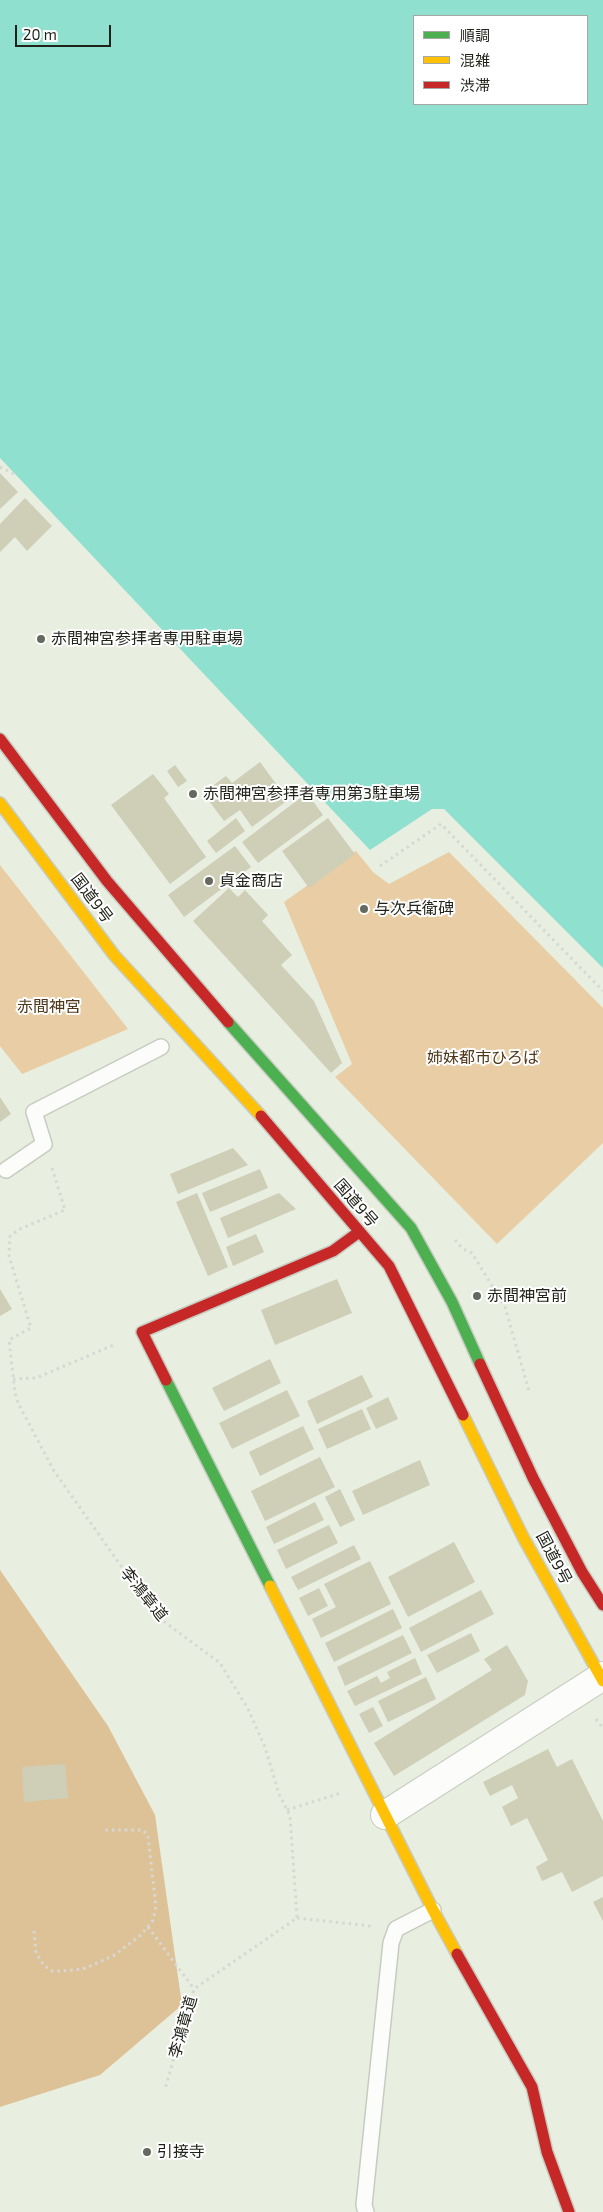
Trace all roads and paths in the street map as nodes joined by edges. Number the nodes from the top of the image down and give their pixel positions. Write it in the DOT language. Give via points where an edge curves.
graph roads {
  1 [pos="0,467"];
  2 [pos="16,475"];
  3 [pos="0,739"];
  4 [pos="0,803"];
  5 [pos="380,866"];
  6 [pos="603,991"];
  7 [pos="160,1047"];
  8 [pos="44,1144"];
  9 [pos="6,1170"];
  10 [pos="360,1232"];
  11 [pos="142,1332"];
  12 [pos="13,1379"];
  13 [pos="603,1605"];
  14 [pos="602,1678"];
  15 [pos="596,1719"];
  16 [pos="603,1728"];
  17 [pos="368,1784"];
  18 [pos="287,1810"];
  19 [pos="385,1815"];
  20 [pos="104,1830"];
  21 [pos="433,1910"];
  22 [pos="297,1918"];
  23 [pos="148,1927"];
  24 [pos="396,1929"];
  25 [pos="34,1930"];
  26 [pos="194,1989"];
  27 [pos="165,2089"];
  28 [pos="366,2212"];
  29 [pos="569,2212"];
  1 -- 2 [label="path"];
  3 -- 13 [label="main road, 国道9号" via="108,881 282,1085 411,1228 452,1302 538,1487"];
  4 -- 10 [label="main road, 国道9号" via="114,955 252,1106"];
  5 -- 6 [label="path" via="441,824"];
  7 -- 8 [label="lane" via="34,1112"];
  8 -- 9 [label="lane"];
  8 -- 12 [label="path, 李鴻章道" via="66,1210 10,1236 9,1256 31,1328 10,1340"];
  10 -- 11 [label="main road" via="333,1251"];
  10 -- 14 [label="main road, 国道9号" via="389,1266 523,1536"];
  11 -- 12 [label="path" via="36,1378"];
  11 -- 17 [label="main road"];
  12 -- 18 [label="path, 李鴻章道" via="18,1403 54,1471 142,1597 162,1620 220,1664 237,1690 265,1747"];
  14 -- 19 [label="street"];
  15 -- 16 [label="path"];
  17 -- 18 [label="path"];
  17 -- 19 [label="main road"];
  18 -- 22 [label="path, 李鴻章道"];
  19 -- 21 [label="main road"];
  20 -- 23 [label="path" via="143,1830 148,1836 156,1907"];
  21 -- 24 [label="lane"];
  21 -- 29 [label="main road" via="532,2086 547,2152"];
  22 -- 24 [label="path"];
  22 -- 26 [label="path, 李鴻章道"];
  23 -- 25 [label="path" via="113,1956 83,1969 62,1971 51,1970 43,1964 36,1953"];
  23 -- 26 [label="path"];
  24 -- 28 [label="lane" via="391,1943 364,2205"];
  26 -- 27 [label="path, 李鴻章道"];
}
